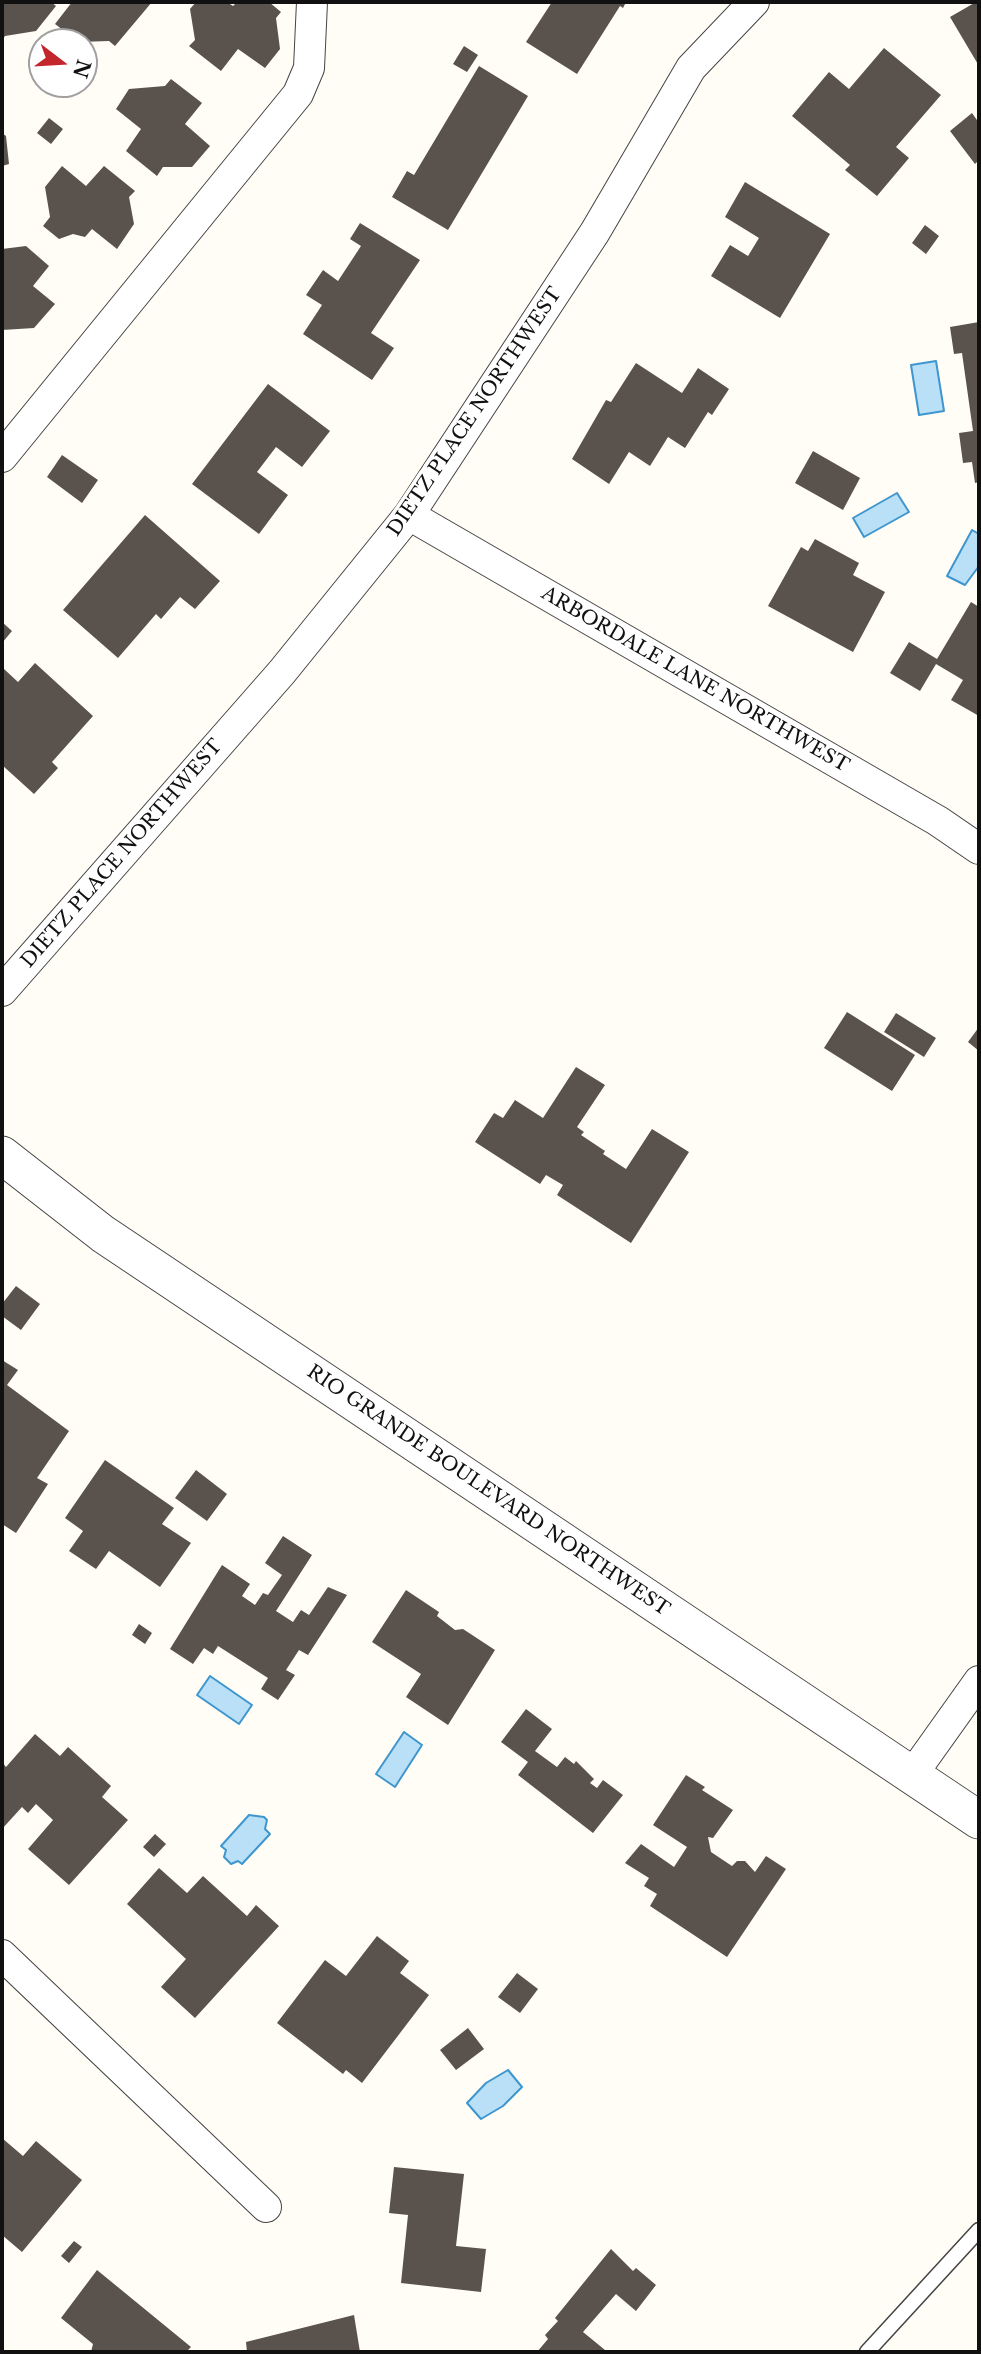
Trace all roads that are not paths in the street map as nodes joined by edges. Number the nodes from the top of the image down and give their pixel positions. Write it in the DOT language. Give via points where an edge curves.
graph roads {
  1 [pos="312,2"];
  2 [pos="754,2"];
  3 [pos="2,457"];
  4 [pos="409,515"];
  5 [pos="979,849"];
  6 [pos="2,992"];
  7 [pos="2,1155"];
  8 [pos="979,1681"];
  9 [pos="912,1775"];
  10 [pos="979,1820"];
  11 [pos="2,1955"];
  12 [pos="266,2207"];
  13 [pos="979,2230"];
  14 [pos="867,2352"];
  1 -- 3 [label="street" via="309,68 298,94"];
  2 -- 4 [label="street, DIETZ PLACE NORTHWEST" via="691,68 595,232"];
  4 -- 5 [label="street, ARBORDALE LANE NORTHWEST"];
  4 -- 6 [label="street, DIETZ PLACE NORTHWEST" via="282,672"];
  7 -- 9 [label="street, RIO GRANDE BOULEVARD NORTHWEST" via="103,1234"];
  8 -- 9 [label="street"];
  9 -- 10 [label="street, RIO GRANDE BOULEVARD NORTHWEST"];
  11 -- 12 [label="street"];
  13 -- 14 [label="lane"];
}
